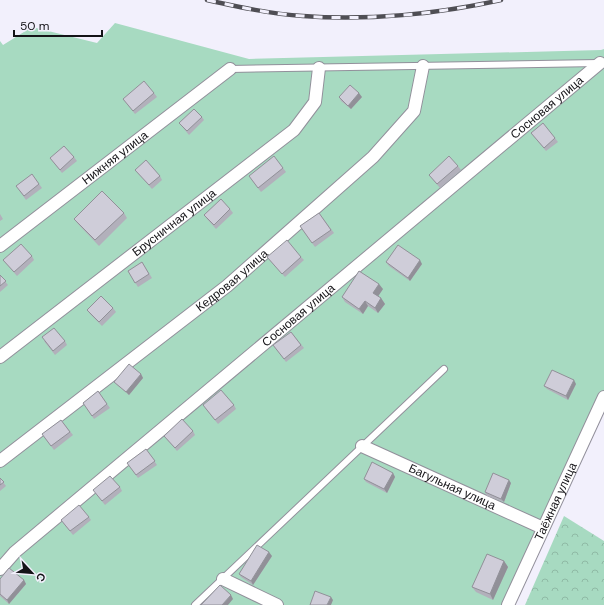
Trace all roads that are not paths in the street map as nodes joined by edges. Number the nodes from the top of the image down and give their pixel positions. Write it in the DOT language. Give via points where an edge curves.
graph roads {
  1 [pos="602,62"];
  2 [pos="423,66"];
  3 [pos="320,68"];
  4 [pos="230,69"];
  5 [pos="0,246"];
  6 [pos="0,357"];
  7 [pos="444,369"];
  8 [pos="604,397"];
  9 [pos="362,446"];
  10 [pos="0,461"];
  11 [pos="543,528"];
  12 [pos="0,569"];
  13 [pos="224,579"];
  14 [pos="195,605"];
  15 [pos="277,605"];
  16 [pos="508,605"];
  1 -- 2 [label="lane"];
  1 -- 12 [label="street, Сосновая улица" via="16,552"];
  2 -- 3 [label="lane"];
  2 -- 10 [label="street, Кедровая улица" via="414,111 373,157 227,286"];
  3 -- 4 [label="lane"];
  3 -- 6 [label="street, Брусничная улица" via="315,102 294,130"];
  4 -- 5 [label="street, Нижняя улица"];
  7 -- 9 [label="lane"];
  8 -- 11 [label="street, Таёжная улица"];
  9 -- 11 [label="street, Багульная улица"];
  9 -- 13 [label="lane"];
  11 -- 16 [label="street, Таёжная улица"];
  13 -- 14 [label="lane"];
  13 -- 15 [label="street"];
}
